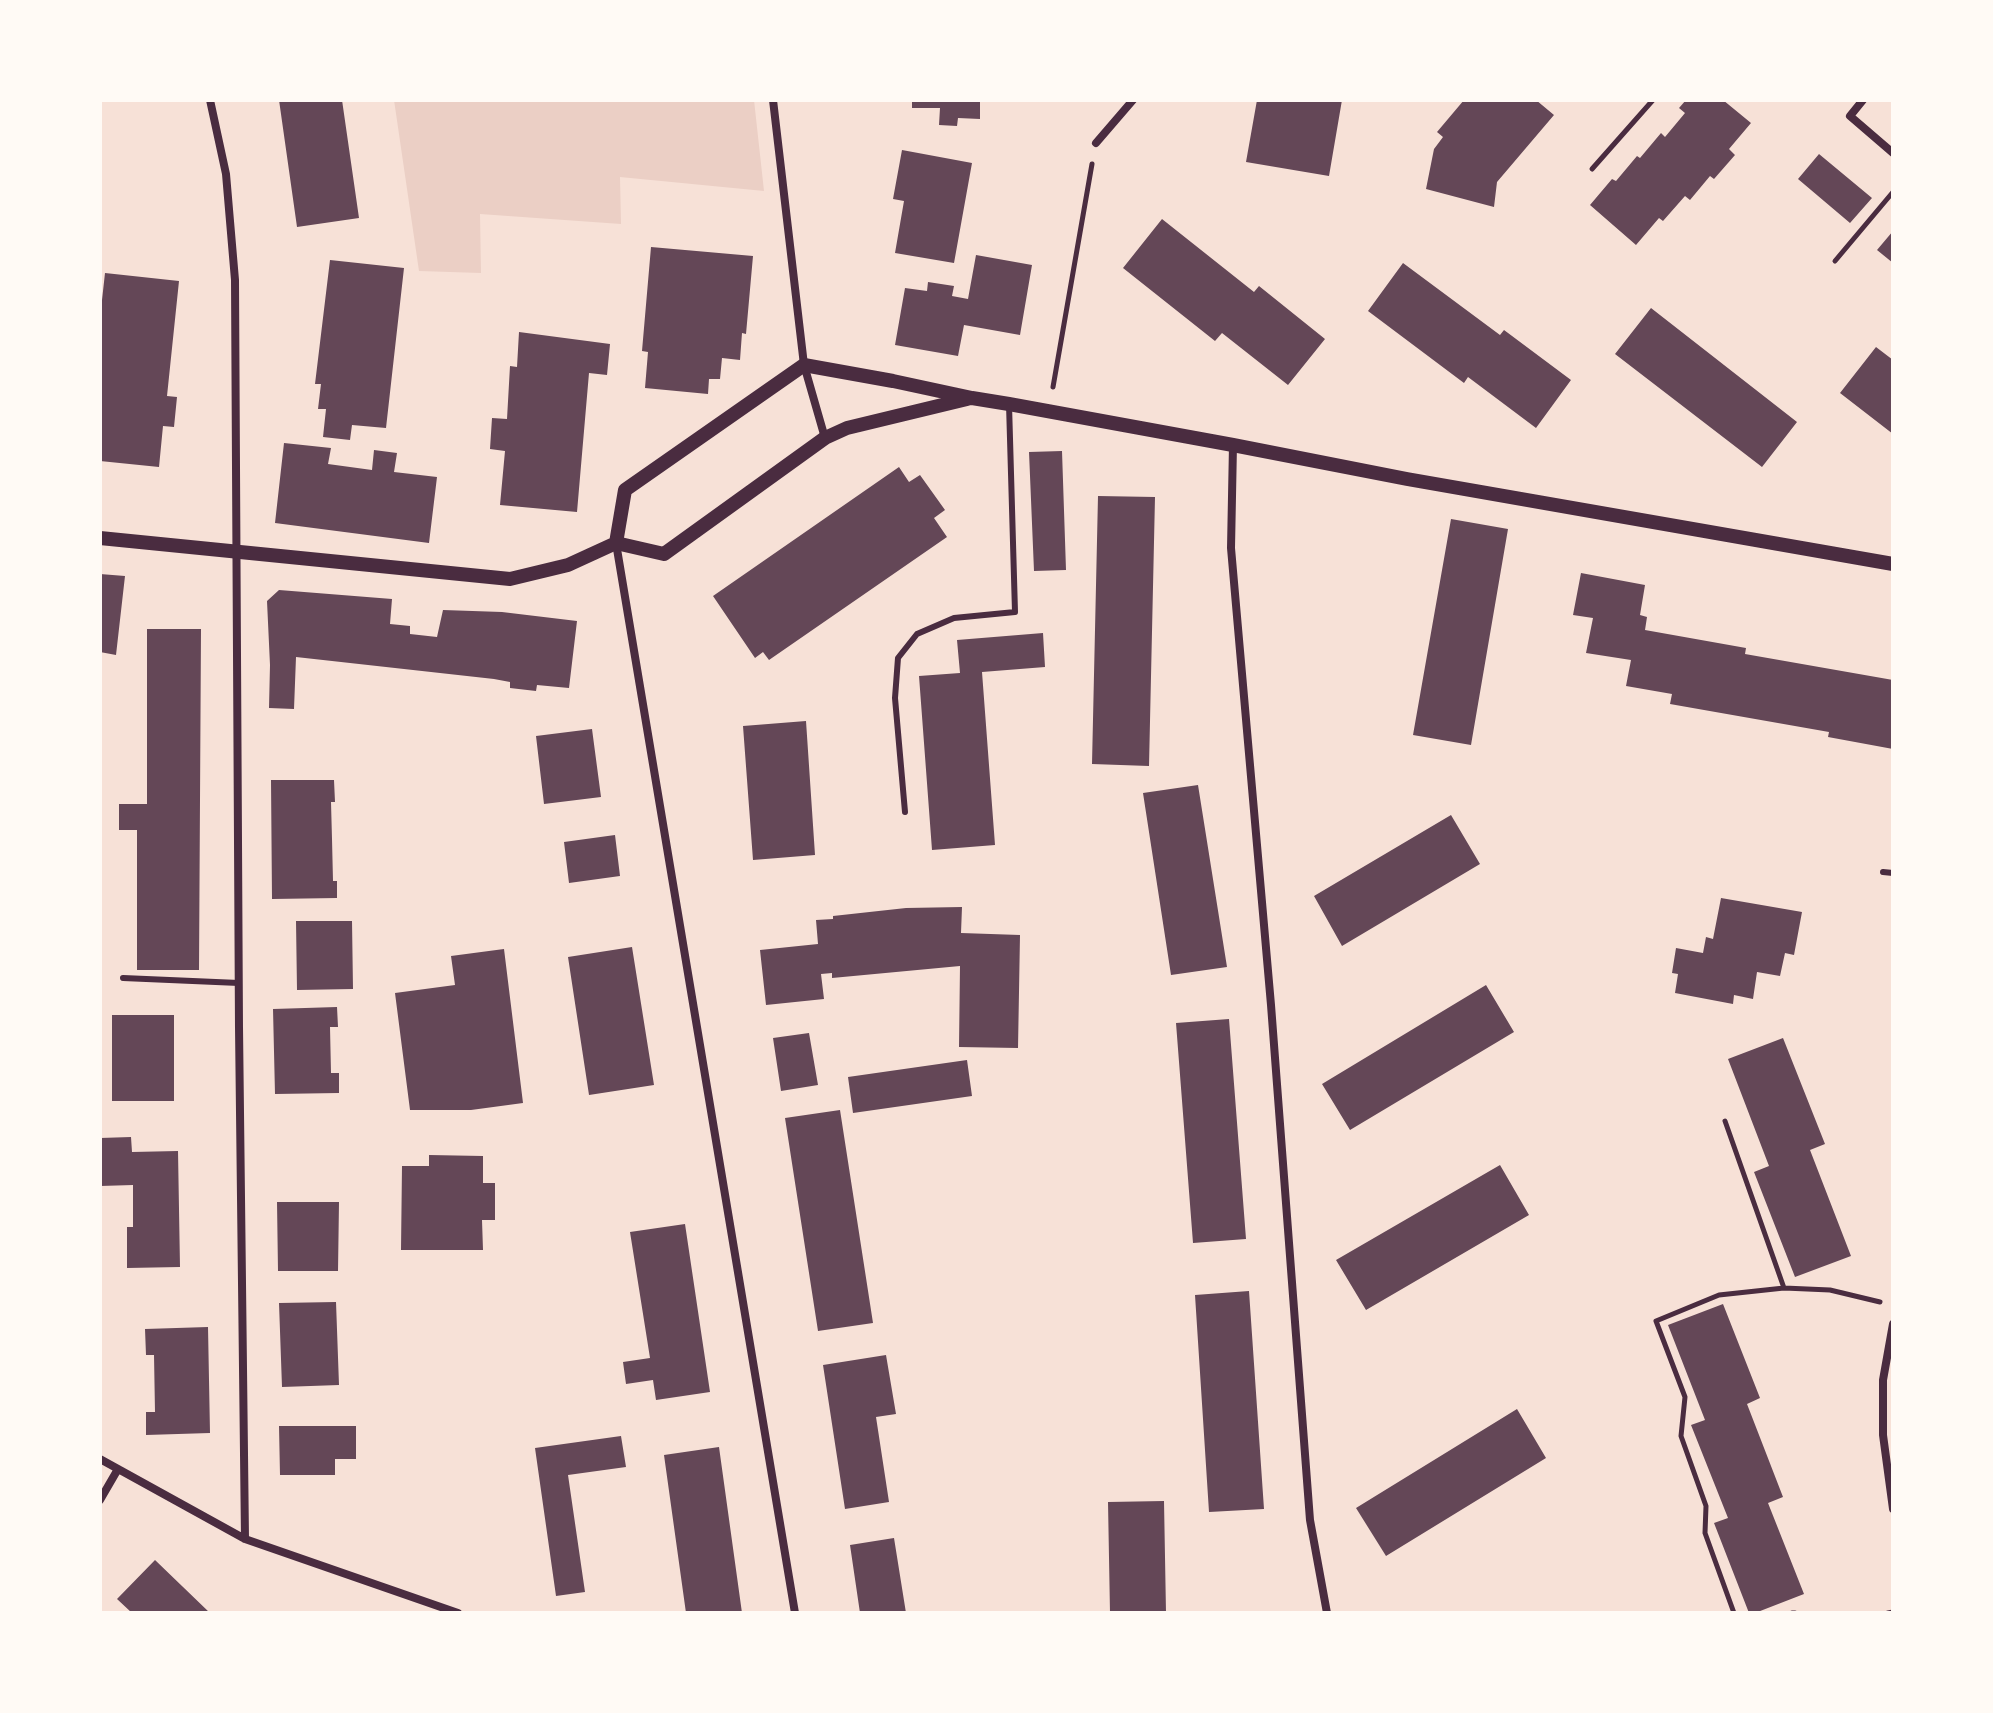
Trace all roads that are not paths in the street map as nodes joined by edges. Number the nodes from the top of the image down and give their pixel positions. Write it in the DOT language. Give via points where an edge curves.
graph roads {
  1 [pos="210,100"];
  2 [pos="773,100"];
  3 [pos="1133,100"];
  4 [pos="1863,100"];
  5 [pos="1096,143"];
  6 [pos="1893,153"];
  7 [pos="804,365"];
  8 [pos="972,398"];
  9 [pos="1009,404"];
  10 [pos="825,438"];
  11 [pos="1233,445"];
  12 [pos="100,538"];
  13 [pos="616,543"];
  14 [pos="236,552"];
  15 [pos="1893,564"];
  16 [pos="905,812"];
  17 [pos="1883,872"];
  18 [pos="1893,873"];
  19 [pos="123,978"];
  20 [pos="239,983"];
  21 [pos="1893,1324"];
  22 [pos="100,1459"];
  23 [pos="118,1469"];
  24 [pos="100,1500"];
  25 [pos="1893,1509"];
  26 [pos="245,1539"];
  27 [pos="458,1613"];
  28 [pos="795,1613"];
  29 [pos="1327,1613"];
  1 -- 14 [label="street" via="226,174 235,280"];
  2 -- 7 [label="street"];
  3 -- 5 [label="street"];
  4 -- 6 [label="street" via="1850,116"];
  7 -- 8 [label="street"];
  7 -- 10 [label="street"];
  7 -- 13 [label="street" via="625,490"];
  8 -- 9 [label="street"];
  8 -- 10 [label="street"];
  9 -- 11 [label="street"];
  9 -- 16 [label="lane" via="1015,612 954,618 917,634 898,658 895,698"];
  10 -- 13 [label="street" via="664,554"];
  11 -- 15 [label="street"];
  11 -- 29 [label="street" via="1231,548 1310,1520"];
  12 -- 14 [label="street"];
  13 -- 14 [label="street" via="568,565 510,579"];
  13 -- 28 [label="street"];
  14 -- 20 [label="street"];
  17 -- 18 [label="lane"];
  19 -- 20 [label="lane"];
  20 -- 26 [label="street"];
  21 -- 25 [label="street" via="1883,1380 1883,1435"];
  22 -- 23 [label="street"];
  23 -- 24 [label="street"];
  23 -- 26 [label="street"];
  26 -- 27 [label="street"];
}
